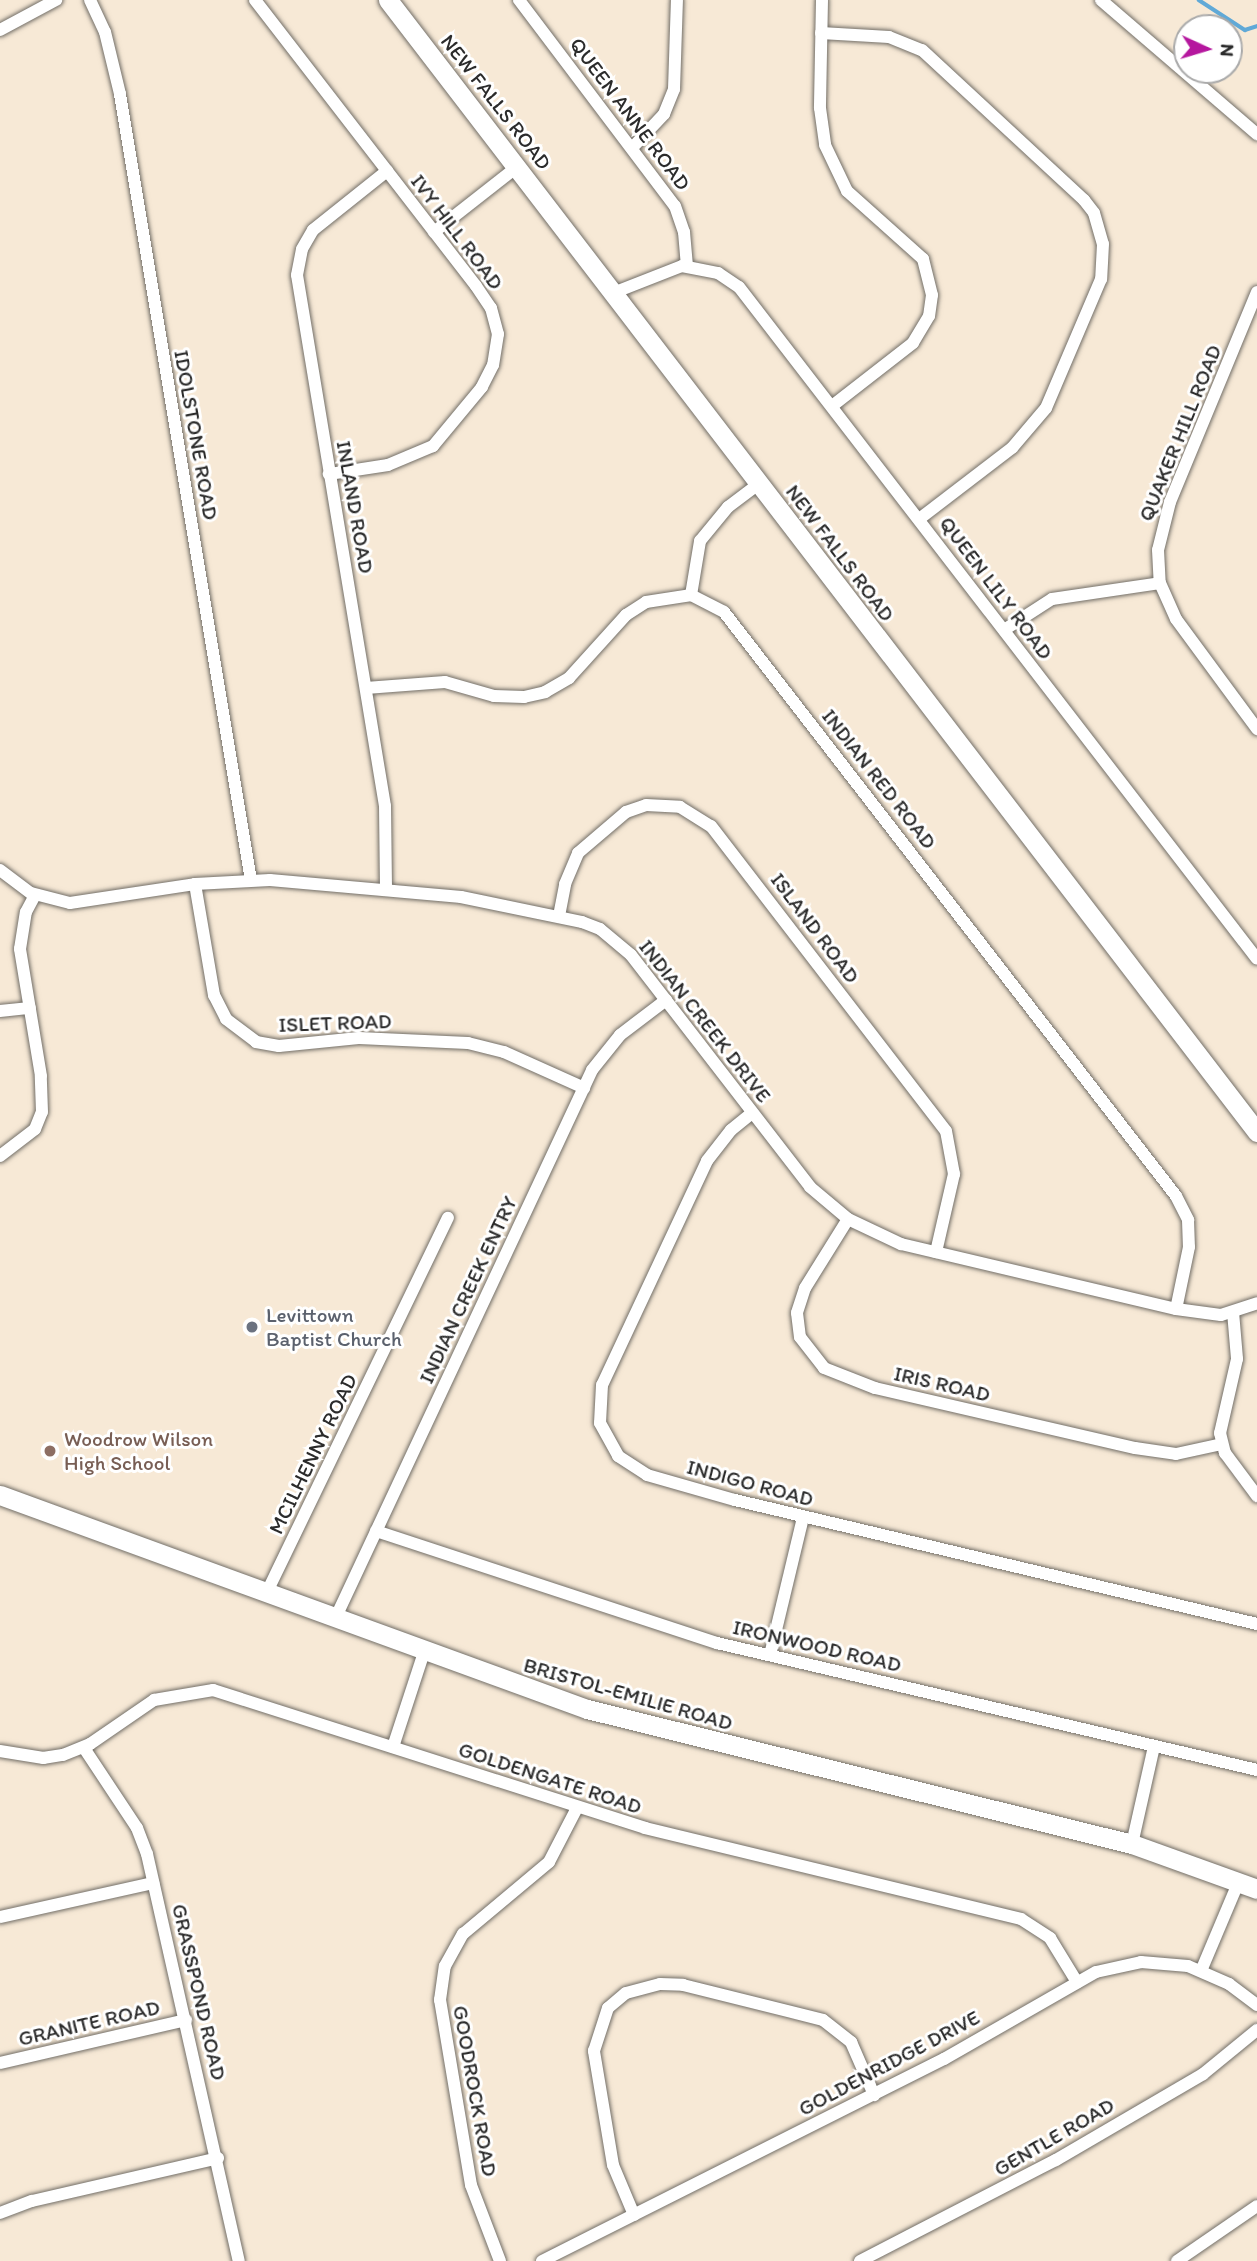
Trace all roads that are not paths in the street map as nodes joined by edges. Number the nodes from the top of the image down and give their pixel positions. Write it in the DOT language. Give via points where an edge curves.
graph roads {
  1 [pos="56,0"];
  2 [pos="90,0"];
  3 [pos="255,0"];
  4 [pos="388,0"];
  5 [pos="519,0"];
  6 [pos="677,0"];
  7 [pos="822,0"];
  8 [pos="1101,0"];
  9 [pos="0,30"];
  10 [pos="821,33"];
  11 [pos="1257,134"];
  12 [pos="632,148"];
  13 [pos="517,167"];
  14 [pos="387,171"];
  15 [pos="434,232"];
  16 [pos="687,266"];
  17 [pos="1257,292"];
  18 [pos="613,293"];
  19 [pos="832,406"];
  20 [pos="329,474"];
  21 [pos="759,484"];
  22 [pos="919,519"];
  23 [pos="1160,583"];
  24 [pos="691,595"];
  25 [pos="1004,629"];
  26 [pos="366,688"];
  27 [pos="1257,729"];
  28 [pos="0,870"];
  29 [pos="251,880"];
  30 [pos="195,884"];
  31 [pos="386,888"];
  32 [pos="35,895"];
  33 [pos="559,916"];
  34 [pos="1257,958"];
  35 [pos="666,1000"];
  36 [pos="30,1008"];
  37 [pos="0,1011"];
  38 [pos="584,1088"];
  39 [pos="752,1113"];
  40 [pos="1257,1132"];
  41 [pos="0,1156"];
  42 [pos="448,1218"];
  43 [pos="848,1219"];
  44 [pos="936,1252"];
  45 [pos="1257,1303"];
  46 [pos="1176,1309"];
  47 [pos="1233,1312"];
  48 [pos="1222,1444"];
  49 [pos="0,1495"];
  50 [pos="1257,1496"];
  51 [pos="803,1518"];
  52 [pos="376,1531"];
  53 [pos="266,1594"];
  54 [pos="335,1619"];
  55 [pos="1257,1624"];
  56 [pos="424,1652"];
  57 [pos="770,1655"];
  58 [pos="1154,1746"];
  59 [pos="393,1747"];
  60 [pos="84,1748"];
  61 [pos="0,1751"];
  62 [pos="1257,1770"];
  63 [pos="577,1808"];
  64 [pos="1132,1844"];
  65 [pos="153,1883"];
  66 [pos="1248,1885"];
  67 [pos="0,1917"];
  68 [pos="1201,1971"];
  69 [pos="1077,1982"];
  70 [pos="1257,2005"];
  71 [pos="186,2020"];
  72 [pos="1257,2030"];
  73 [pos="0,2063"];
  74 [pos="874,2095"];
  75 [pos="218,2158"];
  76 [pos="1257,2206"];
  77 [pos="0,2213"];
  78 [pos="634,2215"];
  79 [pos="239,2261"];
  80 [pos="500,2261"];
  81 [pos="542,2261"];
  82 [pos="860,2261"];
  83 [pos="1177,2261"];
  1 -- 9 [label="street"];
  2 -- 29 [label="street, IDOLSTONE ROAD" via="105,32 120,94"];
  3 -- 14 [label="street, IVY HILL ROAD"];
  4 -- 13 [label="main road, NEW FALLS ROAD"];
  5 -- 12 [label="street, QUEEN ANNE ROAD"];
  6 -- 12 [label="street" via="674,89 664,114"];
  7 -- 10 [label="street"];
  8 -- 11 [label="street"];
  10 -- 19 [label="street" via="821,131 836,173 857,202 923,259 932,295 929,316 913,343"];
  10 -- 22 [label="street" via="889,37 922,50 1084,200 1094,213 1103,244 1101,279 1046,408 1012,448"];
  12 -- 16 [label="street, QUEEN ANNE ROAD" via="679,213"];
  13 -- 15 [label="street"];
  13 -- 18 [label="main road, NEW FALLS ROAD"];
  14 -- 15 [label="street, IVY HILL ROAD"];
  14 -- 20 [label="street, INLAND ROAD" via="313,230 299,262 298,286"];
  15 -- 20 [label="street, IVY HILL ROAD" via="495,317 498,334 493,365 482,387 426,452 388,465"];
  16 -- 18 [label="street" via="667,269"];
  16 -- 19 [label="street, QUEEN LILY ROAD" via="718,273 739,287"];
  17 -- 23 [label="street, QUAKER HILL ROAD" via="1162,525"];
  18 -- 21 [label="main road, NEW FALLS ROAD"];
  19 -- 22 [label="street, QUEEN LILY ROAD"];
  20 -- 26 [label="street, INLAND ROAD"];
  21 -- 24 [label="street" via="728,507 701,541"];
  21 -- 40 [label="main road, NEW FALLS ROAD"];
  22 -- 25 [label="street, QUEEN LILY ROAD"];
  23 -- 25 [label="street" via="1052,599"];
  23 -- 27 [label="street, QUAKER HILL ROAD" via="1176,619"];
  24 -- 26 [label="street" via="662,596 632,610 569,678 545,692 508,698 430,681"];
  24 -- 46 [label="street, INDIAN RED ROAD" via="714,604 737,625 1177,1196 1188,1220 1189,1247"];
  25 -- 34 [label="street, QUEEN LILY ROAD"];
  26 -- 31 [label="street, INLAND ROAD" via="385,806"];
  28 -- 32 [label="street, INDIAN CREEK DRIVE"];
  29 -- 30 [label="street, INDIAN CREEK DRIVE"];
  29 -- 31 [label="street, INDIAN CREEK DRIVE"];
  30 -- 32 [label="street, INDIAN CREEK DRIVE" via="70,904"];
  30 -- 38 [label="street, ISLET ROAD" via="218,1004 226,1019 256,1042 279,1046 359,1038 468,1043 504,1052"];
  31 -- 33 [label="street, INDIAN CREEK DRIVE"];
  32 -- 36 [label="street" via="21,940"];
  33 -- 35 [label="street, INDIAN CREEK DRIVE" via="600,929 624,948"];
  33 -- 44 [label="street, ISLAND ROAD" via="578,853 626,812 646,805 680,807 711,826 946,1130 954,1174"];
  35 -- 38 [label="street, INDIAN CREEK ENTRY" via="607,1048"];
  35 -- 39 [label="street, INDIAN CREEK DRIVE"];
  36 -- 37 [label="street"];
  36 -- 41 [label="street" via="42,1112 35,1129"];
  38 -- 52 [label="street, INDIAN CREEK ENTRY"];
  39 -- 43 [label="street, INDIAN CREEK DRIVE" via="810,1187"];
  39 -- 51 [label="street, INDIGO ROAD" via="731,1130 707,1161 613,1359 598,1410 612,1448 636,1470"];
  42 -- 53 [label="street, MCILHENNY ROAD"];
  43 -- 44 [label="street, INDIAN CREEK DRIVE" via="889,1240"];
  43 -- 48 [label="street, IRIS ROAD" via="805,1288 797,1313 800,1337 824,1368 875,1388 1136,1448 1176,1454"];
  44 -- 46 [label="street, INDIAN CREEK DRIVE"];
  45 -- 47 [label="street, INDIAN CREEK DRIVE"];
  46 -- 47 [label="street, INDIAN CREEK DRIVE"];
  47 -- 48 [label="street" via="1237,1360 1221,1418"];
  48 -- 50 [label="street"];
  49 -- 53 [label="main road, BRISTOL-EMILIE ROAD"];
  51 -- 55 [label="street, INDIGO ROAD"];
  51 -- 57 [label="street"];
  52 -- 54 [label="street, INDIAN CREEK ENTRY"];
  52 -- 57 [label="street, IRONWOOD ROAD" via="652,1624"];
  53 -- 54 [label="main road, BRISTOL-EMILIE ROAD"];
  54 -- 56 [label="main road, BRISTOL-EMILIE ROAD"];
  56 -- 59 [label="street"];
  56 -- 64 [label="main road, BRISTOL-EMILIE ROAD" via="635,1723"];
  57 -- 58 [label="street, IRONWOOD ROAD"];
  58 -- 62 [label="street, IRONWOOD ROAD"];
  58 -- 64 [label="street"];
  59 -- 60 [label="street, GOLDENGATE ROAD" via="248,1699 198,1690 154,1700"];
  59 -- 63 [label="street, GOLDENGATE ROAD"];
  60 -- 61 [label="street, GOLDENGATE ROAD" via="43,1758"];
  60 -- 65 [label="street, GRASSPOND ROAD" via="137,1828"];
  63 -- 69 [label="street, GOLDENGATE ROAD" via="684,1839 1021,1919 1050,1938"];
  63 -- 80 [label="street, GOODROCK ROAD" via="550,1862 463,1934 445,1966 440,2000 471,2185"];
  64 -- 66 [label="main road, BRISTOL-EMILIE ROAD"];
  65 -- 67 [label="street"];
  65 -- 71 [label="street, GRASSPOND ROAD"];
  66 -- 68 [label="street"];
  68 -- 69 [label="street, GOLDENRIDGE DRIVE" via="1141,1962 1112,1967"];
  68 -- 70 [label="street, GOLDENRIDGE DRIVE"];
  69 -- 74 [label="street, GOLDENRIDGE DRIVE"];
  71 -- 73 [label="street, GRANITE ROAD"];
  71 -- 75 [label="street, GRASSPOND ROAD"];
  72 -- 82 [label="street, GENTLE ROAD" via="1203,2074 1056,2160"];
  74 -- 78 [label="street, GOLDENRIDGE DRIVE"];
  74 -- 78 [label="street" via="851,2042 823,2020 683,1985 660,1984 626,1993 608,2008 594,2051 613,2165"];
  75 -- 77 [label="street" via="32,2201"];
  75 -- 79 [label="street, GRASSPOND ROAD"];
  76 -- 83 [label="street"];
  78 -- 81 [label="street, GOLDENRIDGE DRIVE"];
}
